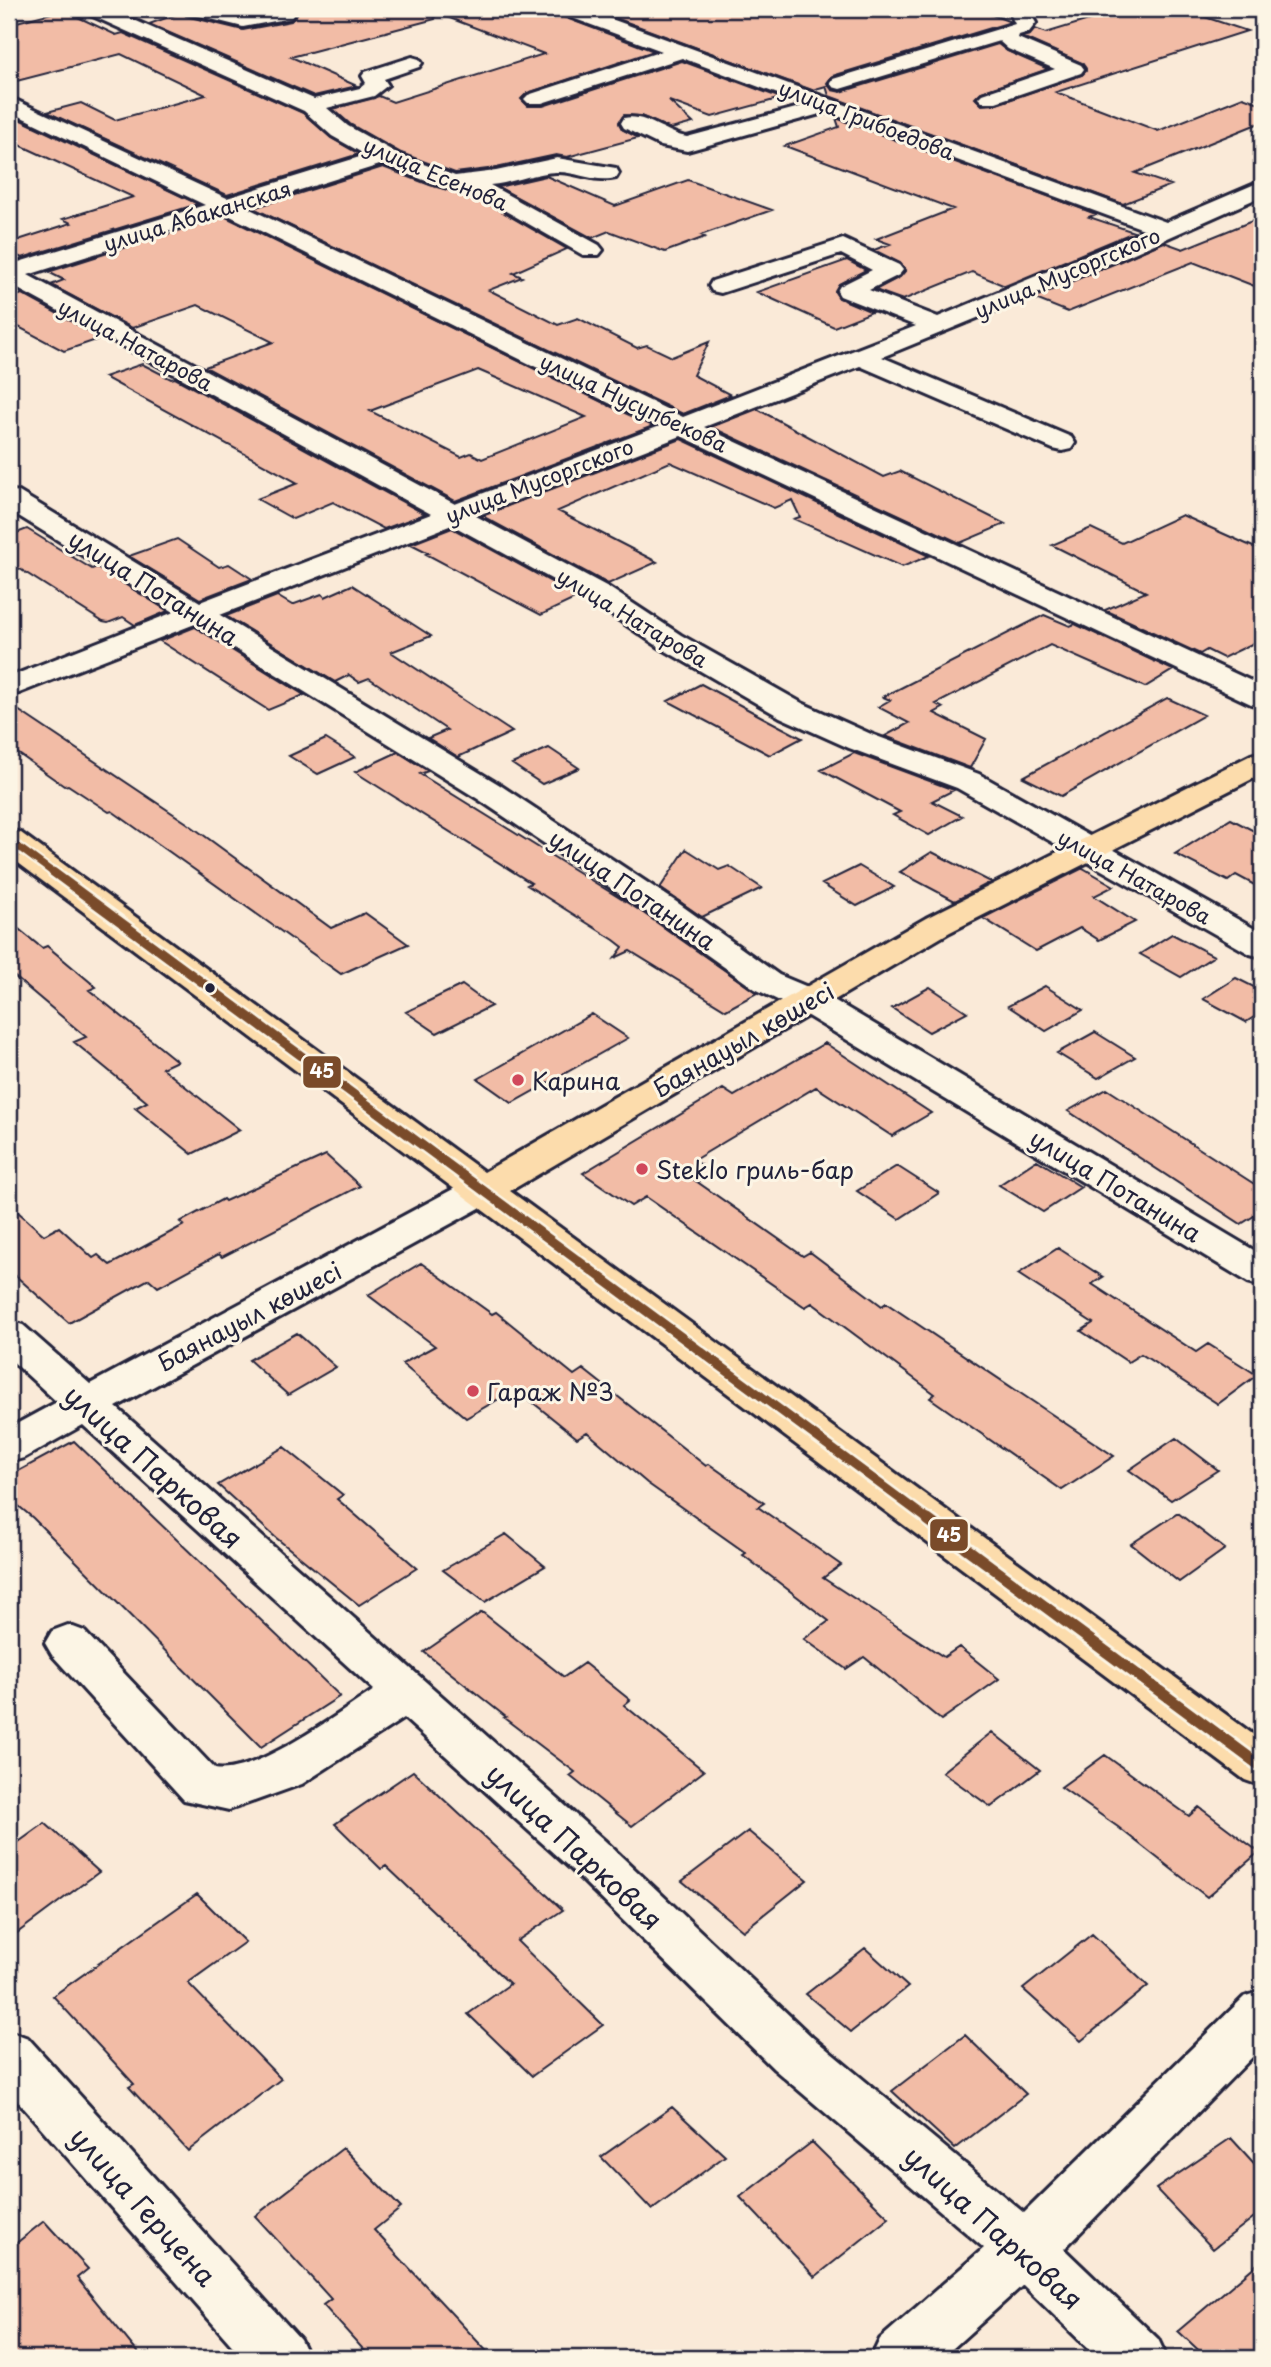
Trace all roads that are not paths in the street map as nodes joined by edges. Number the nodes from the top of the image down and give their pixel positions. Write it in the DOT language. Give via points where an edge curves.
graph roads {
  1 [pos="93,9"];
  2 [pos="194,9"];
  3 [pos="566,9"];
  4 [pos="1018,9"];
  5 [pos="152,12"];
  6 [pos="284,14"];
  7 [pos="118,20"];
  8 [pos="1009,32"];
  9 [pos="684,51"];
  10 [pos="412,63"];
  11 [pos="840,83"];
  12 [pos="989,98"];
  13 [pos="535,99"];
  14 [pos="9,103"];
  15 [pos="829,105"];
  16 [pos="312,106"];
  17 [pos="632,124"];
  18 [pos="385,156"];
  19 [pos="608,173"];
  20 [pos="452,182"];
  21 [pos="1262,188"];
  22 [pos="226,208"];
  23 [pos="1167,230"];
  24 [pos="591,250"];
  25 [pos="9,274"];
  26 [pos="721,286"];
  27 [pos="938,326"];
  28 [pos="862,358"];
  29 [pos="682,425"];
  30 [pos="1062,443"];
  31 [pos="9,498"];
  32 [pos="454,513"];
  33 [pos="194,613"];
  34 [pos="9,688"];
  35 [pos="1262,697"];
  36 [pos="1262,762"];
  37 [pos="9,840"];
  38 [pos="1086,850"];
  39 [pos="1262,947"];
  40 [pos="808,1001"];
  41 [pos="484,1189"];
  42 [pos="1262,1273"];
  43 [pos="9,1335"];
  44 [pos="84,1404"];
  45 [pos="9,1447"];
  46 [pos="68,1643"];
  47 [pos="407,1693"];
  48 [pos="1262,1768"];
  49 [pos="1262,2013"];
  50 [pos="9,2054"];
  51 [pos="1024,2248"];
  52 [pos="280,2358"];
  53 [pos="900,2358"];
  54 [pos="1138,2358"];
  1 -- 7 [label="street, улица Есенова"];
  2 -- 6 [label="street" via="243,21"];
  3 -- 9 [label="street, улица Грибоедова"];
  4 -- 8 [label="street" via="1026,23"];
  5 -- 7 [label="street"];
  7 -- 16 [label="street, улица Есенова"];
  8 -- 11 [label="street"];
  8 -- 12 [label="street" via="1008,40 1016,46 1074,69"];
  9 -- 13 [label="street"];
  9 -- 15 [label="street, улица Грибоедова"];
  10 -- 16 [label="street" via="372,76 378,85 367,92"];
  14 -- 22 [label="street, улица Нусупбекова"];
  15 -- 17 [label="street" via="687,144"];
  15 -- 23 [label="street, улица Грибоедова"];
  16 -- 18 [label="street, улица Есенова" via="340,131"];
  18 -- 20 [label="street, улица Есенова"];
  18 -- 22 [label="street, улица Абаканская"];
  19 -- 20 [label="street" via="557,165"];
  20 -- 24 [label="street, улица Есенова" via="489,192"];
  21 -- 23 [label="street, улица Мусоргского"];
  22 -- 25 [label="street, улица Абаканская"];
  22 -- 29 [label="street, улица Нусупбекова"];
  23 -- 27 [label="street, улица Мусоргского"];
  25 -- 32 [label="street, улица Натарова"];
  26 -- 27 [label="street" via="843,246 891,270 849,291"];
  27 -- 28 [label="street, улица Мусоргского"];
  28 -- 29 [label="street, улица Мусоргского"];
  28 -- 30 [label="street"];
  29 -- 32 [label="street, улица Мусоргского"];
  29 -- 35 [label="street, улица Нусупбекова"];
  31 -- 33 [label="street, улица Потанина"];
  32 -- 33 [label="street, улица Мусоргского"];
  32 -- 38 [label="street, улица Натарова" via="792,710 968,781"];
  33 -- 34 [label="street, улица Мусоргского"];
  33 -- 40 [label="street, улица Потанина" via="489,792 767,982"];
  36 -- 38 [label="main road, Баянауыл көшесі"];
  37 -- 41 [label="main road"];
  38 -- 39 [label="street, улица Натарова"];
  38 -- 40 [label="main road, Баянауыл көшесі" via="938,925"];
  40 -- 41 [label="main road, Баянауыл көшесі"];
  40 -- 42 [label="street, улица Потанина"];
  41 -- 44 [label="street, Баянауыл көшесі"];
  41 -- 48 [label="main road"];
  43 -- 44 [label="street, улица Парковая"];
  44 -- 45 [label="street, Баянауыл көшесі"];
  44 -- 47 [label="street, улица Парковая"];
  46 -- 47 [label="street" via="201,1786 229,1791 285,1770"];
  47 -- 51 [label="street, улица Парковая" via="587,1854 793,2053"];
  49 -- 51 [label="street"];
  50 -- 52 [label="street, улица Герцена"];
  51 -- 53 [label="street"];
  51 -- 54 [label="street, улица Парковая"];
}
